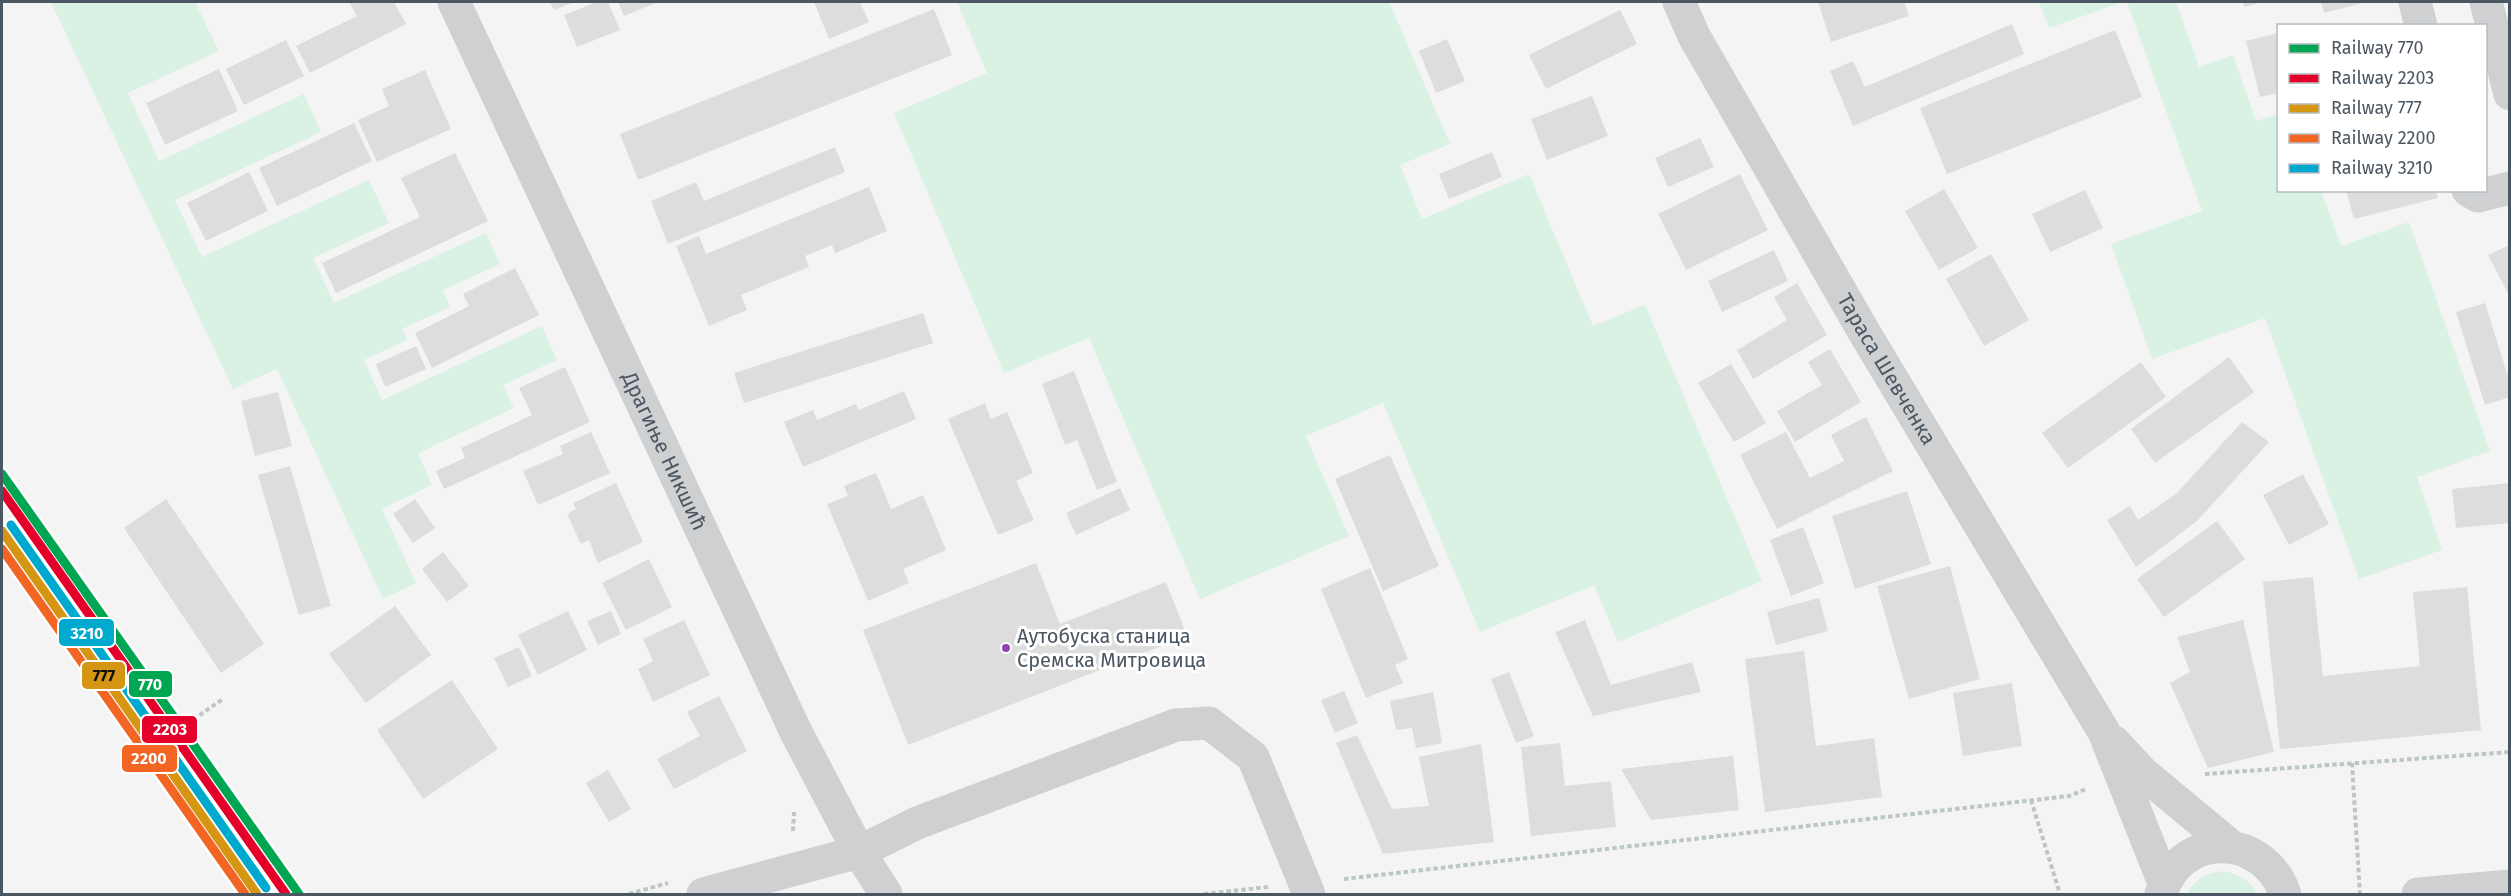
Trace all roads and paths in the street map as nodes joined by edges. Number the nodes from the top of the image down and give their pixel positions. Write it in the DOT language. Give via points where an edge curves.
graph roads {
  1 [pos="454,2"];
  2 [pos="1679,2"];
  3 [pos="2415,2"];
  4 [pos="2486,2"];
  5 [pos="2420,24"];
  6 [pos="2510,94"];
  7 [pos="2510,188"];
  8 [pos="2471,192"];
  9 [pos="223,699"];
  10 [pos="181,728"];
  11 [pos="2104,732"];
  12 [pos="2510,752"];
  13 [pos="2352,763"];
  14 [pos="2201,773"];
  15 [pos="2122,776"];
  16 [pos="2031,800"];
  17 [pos="2232,847"];
  18 [pos="859,852"];
  19 [pos="2510,886"];
  20 [pos="1307,889"];
  21 [pos="2163,889"];
  22 [pos="703,894"];
  23 [pos="886,894"];
  24 [pos="1204,894"];
  25 [pos="2060,894"];
  26 [pos="2285,894"];
  27 [pos="2360,894"];
  28 [pos="2418,894"];
  1 -- 18 [label="street, Драгиње Никшић" via="796,732"];
  2 -- 11 [label="street, Тараса Шевченка" via="1694,36 1864,332"];
  3 -- 5 [label="street"];
  4 -- 6 [label="street"];
  7 -- 8 [label="street" via="2478,196"];
  9 -- 10 [label="path"];
  11 -- 15 [label="street, Тараса Шевченка"];
  11 -- 17 [label="street, Тараса Шевченка" via="2143,772"];
  12 -- 13 [label="path"];
  13 -- 14 [label="path"];
  13 -- 27 [label="path"];
  15 -- 16 [label="path" via="2069,796"];
  15 -- 21 [label="street, Тараса Шевченка"];
  16 -- 20 [label="path"];
  16 -- 25 [label="path"];
  17 -- 21 [label="street" via="2211,847 2192,854 2176,867"];
  17 -- 26 [label="street" via="2268,864"];
  18 -- 20 [label="street" via="917,823 1176,725 1209,723 1253,757"];
  18 -- 22 [label="street"];
  18 -- 23 [label="street, Драгиње Никшић"];
  19 -- 28 [label="street"];
  20 -- 24 [label="path"];
}
